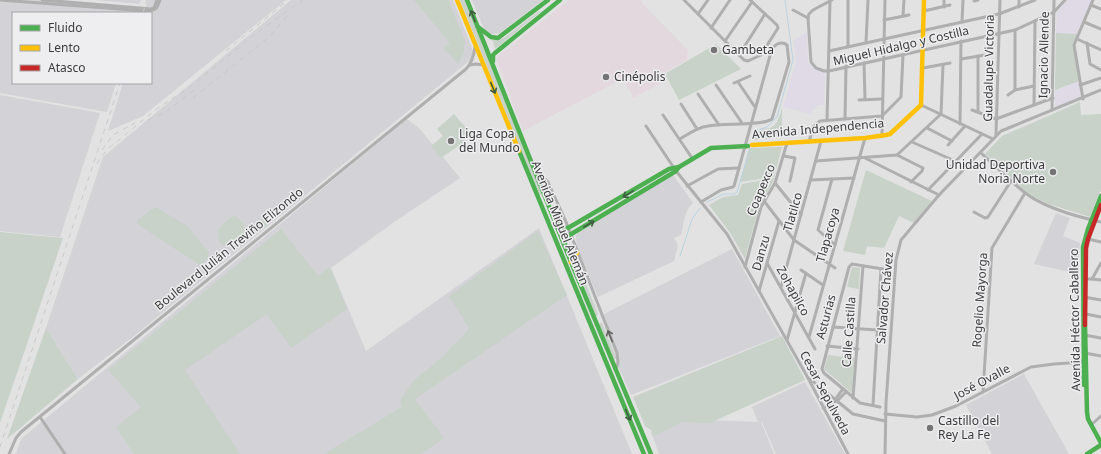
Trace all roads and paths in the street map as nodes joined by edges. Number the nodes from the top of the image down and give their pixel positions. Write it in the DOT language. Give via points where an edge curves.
graph roads {
  1 [pos="0,0"];
  2 [pos="42,0"];
  3 [pos="159,0"];
  4 [pos="458,0"];
  5 [pos="467,0"];
  6 [pos="549,0"];
  7 [pos="560,0"];
  8 [pos="708,0"];
  9 [pos="730,0"];
  10 [pos="822,0"];
  11 [pos="848,0"];
  12 [pos="868,0"];
  13 [pos="885,0"];
  14 [pos="904,0"];
  15 [pos="924,0"];
  16 [pos="944,0"];
  17 [pos="963,0"];
  18 [pos="1000,0"];
  19 [pos="1019,0"];
  20 [pos="1035,0"];
  21 [pos="1054,0"];
  22 [pos="1065,0"];
  23 [pos="1093,0"];
  24 [pos="685,1"];
  25 [pos="751,1"];
  26 [pos="830,1"];
  27 [pos="950,5"];
  28 [pos="1091,5"];
  29 [pos="91,6"];
  30 [pos="944,7"];
  31 [pos="1019,7"];
  32 [pos="1101,9"];
  33 [pos="793,10"];
  34 [pos="924,11"];
  35 [pos="1054,12"];
  36 [pos="698,14"];
  37 [pos="765,14"];
  38 [pos="999,14"];
  39 [pos="909,15"];
  40 [pos="904,16"];
  41 [pos="808,18"];
  42 [pos="884,20"];
  43 [pos="1035,21"];
  44 [pos="962,22"];
  45 [pos="1084,22"];
  46 [pos="478,27"];
  47 [pos="711,28"];
  48 [pos="1101,29"];
  49 [pos="1015,30"];
  50 [pos="923,31"];
  51 [pos="998,33"];
  52 [pos="516,34"];
  53 [pos="884,39"];
  54 [pos="1077,39"];
  55 [pos="725,41"];
  56 [pos="961,41"];
  57 [pos="475,43"];
  58 [pos="866,43"];
  59 [pos="1087,43"];
  60 [pos="848,47"];
  61 [pos="923,50"];
  62 [pos="1101,50"];
  63 [pos="829,51"];
  64 [pos="739,55"];
  65 [pos="903,55"];
  66 [pos="985,55"];
  67 [pos="978,56"];
  68 [pos="884,59"];
  69 [pos="961,59"];
  70 [pos="493,63"];
  71 [pos="864,63"];
  72 [pos="950,63"];
  73 [pos="470,65"];
  74 [pos="943,65"];
  75 [pos="484,66"];
  76 [pos="846,66"];
  77 [pos="923,68"];
  78 [pos="1101,70"];
  79 [pos="829,71"];
  80 [pos="750,76"];
  81 [pos="1101,78"];
  82 [pos="738,82"];
  83 [pos="734,83"];
  84 [pos="716,85"];
  85 [pos="1080,85"];
  86 [pos="1034,86"];
  87 [pos="1015,90"];
  88 [pos="1101,90"];
  89 [pos="698,94"];
  90 [pos="1008,95"];
  91 [pos="1053,98"];
  92 [pos="882,99"];
  93 [pos="1082,99"];
  94 [pos="859,100"];
  95 [pos="865,100"];
  96 [pos="680,104"];
  97 [pos="921,105"];
  98 [pos="1034,105"];
  99 [pos="756,107"];
  100 [pos="972,110"];
  101 [pos="1052,110"];
  102 [pos="978,112"];
  103 [pos="941,114"];
  104 [pos="663,115"];
  105 [pos="882,116"];
  106 [pos="845,119"];
  107 [pos="996,119"];
  108 [pos="827,120"];
  109 [pos="742,123"];
  110 [pos="751,123"];
  111 [pos="960,124"];
  112 [pos="719,125"];
  113 [pos="646,126"];
  114 [pos="965,126"];
  115 [pos="927,128"];
  116 [pos="697,129"];
  117 [pos="982,134"];
  118 [pos="882,136"];
  119 [pos="996,136"];
  120 [pos="865,138"];
  121 [pos="680,139"];
  122 [pos="993,139"];
  123 [pos="821,141"];
  124 [pos="952,141"];
  125 [pos="808,142"];
  126 [pos="912,142"];
  127 [pos="787,143"];
  128 [pos="948,145"];
  129 [pos="748,146"];
  130 [pos="981,153"];
  131 [pos="784,156"];
  132 [pos="897,156"];
  133 [pos="692,158"];
  134 [pos="865,158"];
  135 [pos="860,159"];
  136 [pos="816,161"];
  137 [pos="955,161"];
  138 [pos="676,168"];
  139 [pos="739,168"];
  140 [pos="536,172"];
  141 [pos="854,178"];
  142 [pos="832,179"];
  143 [pos="811,180"];
  144 [pos="790,181"];
  145 [pos="1011,181"];
  146 [pos="911,182"];
  147 [pos="775,183"];
  148 [pos="687,186"];
  149 [pos="928,190"];
  150 [pos="1025,193"];
  151 [pos="939,195"];
  152 [pos="1101,196"];
  153 [pos="764,201"];
  154 [pos="703,204"];
  155 [pos="1101,205"];
  156 [pos="974,212"];
  157 [pos="801,215"];
  158 [pos="554,219"];
  159 [pos="1093,220"];
  160 [pos="779,221"];
  161 [pos="1101,222"];
  162 [pos="568,228"];
  163 [pos="571,234"];
  164 [pos="794,240"];
  165 [pos="1086,242"];
  166 [pos="1101,242"];
  167 [pos="835,244"];
  168 [pos="566,250"];
  169 [pos="577,253"];
  170 [pos="571,262"];
  171 [pos="768,263"];
  172 [pos="1101,263"];
  173 [pos="829,264"];
  174 [pos="863,266"];
  175 [pos="745,267"];
  176 [pos="835,268"];
  177 [pos="801,270"];
  178 [pos="881,270"];
  179 [pos="889,270"];
  180 [pos="806,273"];
  181 [pos="1092,278"];
  182 [pos="1084,279"];
  183 [pos="1101,280"];
  184 [pos="823,285"];
  185 [pos="781,287"];
  186 [pos="759,291"];
  187 [pos="1084,297"];
  188 [pos="1101,300"];
  189 [pos="795,312"];
  190 [pos="1086,314"];
  191 [pos="1101,317"];
  192 [pos="833,327"];
  193 [pos="859,329"];
  194 [pos="877,330"];
  195 [pos="1084,335"];
  196 [pos="808,337"];
  197 [pos="1101,338"];
  198 [pos="787,340"];
  199 [pos="827,346"];
  200 [pos="815,349"];
  201 [pos="858,349"];
  202 [pos="1085,353"];
  203 [pos="1101,356"];
  204 [pos="1085,362"];
  205 [pos="616,373"];
  206 [pos="808,378"];
  207 [pos="843,389"];
  208 [pos="846,392"];
  209 [pos="983,392"];
  210 [pos="853,398"];
  211 [pos="836,400"];
  212 [pos="873,405"];
  213 [pos="880,407"];
  214 [pos="823,408"];
  215 [pos="885,414"];
  216 [pos="1101,416"];
  217 [pos="40,417"];
  218 [pos="885,421"];
  219 [pos="1091,425"];
  220 [pos="1097,436"];
  221 [pos="1101,444"];
  222 [pos="1089,453"];
  223 [pos="9,454"];
  224 [pos="65,454"];
  225 [pos="644,454"];
  226 [pos="651,454"];
  227 [pos="848,454"];
  228 [pos="885,454"];
  1 -- 29 [label="street"];
  2 -- 29 [label="street"];
  3 -- 29 [label="street" via="158,6 154,9"];
  4 -- 57 [label="main road, Avenida Miguel Alemán"];
  46 -- 5 [label="main road, Avenida Miguel Alemán, one-way"];
  6 -- 46 [label="main road" via="498,38 491,37"];
  6 -- 52 [label="main road"];
  7 -- 52 [label="main road"];
  8 -- 36 [label="street"];
  9 -- 47 [label="street"];
  10 -- 26 [label="street"];
  11 -- 60 [label="street"];
  12 -- 58 [label="street"];
  13 -- 42 [label="street"];
  14 -- 40 [label="street"];
  15 -- 34 [label="main road"];
  16 -- 30 [label="street"];
  17 -- 44 [label="street"];
  18 -- 38 [label="street, Guadalupe Victoria"];
  19 -- 31 [label="street"];
  20 -- 31 [label="street"];
  21 -- 35 [label="street, Ignacio Allende"];
  22 -- 35 [label="street, Miguel Hidalgo y Costilla"];
  23 -- 28 [label="street"];
  24 -- 36 [label="street"];
  25 -- 37 [label="street"];
  25 -- 55 [label="street"];
  26 -- 41 [label="street" via="813,10"];
  26 -- 63 [label="street"];
  27 -- 30 [label="street"];
  28 -- 32 [label="street"];
  28 -- 45 [label="street"];
  30 -- 34 [label="street"];
  31 -- 38 [label="street"];
  33 -- 41 [label="street"];
  34 -- 50 [label="main road"];
  35 -- 43 [label="street, Miguel Hidalgo y Costilla"];
  35 -- 91 [label="street, Ignacio Allende"];
  36 -- 47 [label="street"];
  37 -- 64 [label="street"];
  37 -- 64 [label="street" via="777,25 777,30 761,55 749,61"];
  38 -- 44 [label="street"];
  38 -- 51 [label="street, Guadalupe Victoria"];
  39 -- 40 [label="street"];
  40 -- 42 [label="street"];
  41 -- 79 [label="street, Miguel Hidalgo y Costilla" via="811,62 816,68"];
  42 -- 53 [label="street"];
  43 -- 49 [label="street, Miguel Hidalgo y Costilla"];
  43 -- 86 [label="street"];
  44 -- 50 [label="street"];
  45 -- 48 [label="street"];
  45 -- 54 [label="street"];
  46 -- 70 [label="main road, Avenida Miguel Alemán"];
  47 -- 55 [label="street"];
  49 -- 51 [label="street, Miguel Hidalgo y Costilla"];
  49 -- 87 [label="street"];
  50 -- 53 [label="street"];
  50 -- 61 [label="main road"];
  51 -- 56 [label="street, Miguel Hidalgo y Costilla"];
  51 -- 107 [label="street, Guadalupe Victoria"];
  52 -- 70 [label="main road" via="493,55"];
  53 -- 58 [label="street"];
  53 -- 68 [label="street"];
  54 -- 59 [label="street"];
  54 -- 85 [label="street" via="1074,47"];
  55 -- 64 [label="street"];
  56 -- 61 [label="street, Miguel Hidalgo y Costilla"];
  56 -- 69 [label="street"];
  57 -- 73 [label="street"];
  57 -- 75 [label="main road, Avenida Miguel Alemán"];
  58 -- 60 [label="street"];
  59 -- 62 [label="street"];
  59 -- 78 [label="street" via="1090,64"];
  60 -- 63 [label="street"];
  61 -- 65 [label="street, Miguel Hidalgo y Costilla"];
  61 -- 77 [label="main road"];
  63 -- 79 [label="street"];
  65 -- 68 [label="street, Miguel Hidalgo y Costilla"];
  65 -- 105 [label="street" via="900,98"];
  66 -- 67 [label="street"];
  67 -- 69 [label="street"];
  67 -- 102 [label="street"];
  68 -- 71 [label="street, Miguel Hidalgo y Costilla"];
  68 -- 92 [label="street"];
  69 -- 111 [label="street"];
  70 -- 140 [label="main road, Avenida Miguel Alemán"];
  71 -- 76 [label="street, Miguel Hidalgo y Costilla"];
  71 -- 95 [label="street"];
  72 -- 74 [label="street"];
  73 -- 75 [label="street"];
  73 -- 217 [label="street, Boulevard Julián Treviño Elizondo"];
  74 -- 77 [label="street"];
  74 -- 103 [label="street"];
  75 -- 225 [label="main road, Avenida Miguel Alemán, one-way"];
  76 -- 79 [label="street, Miguel Hidalgo y Costilla"];
  76 -- 106 [label="street"];
  77 -- 97 [label="main road"];
  79 -- 108 [label="street"];
  80 -- 82 [label="street"];
  81 -- 85 [label="street"];
  82 -- 83 [label="street"];
  82 -- 99 [label="street"];
  84 -- 109 [label="street"];
  85 -- 93 [label="street"];
  86 -- 87 [label="street"];
  86 -- 98 [label="street"];
  87 -- 90 [label="street"];
  88 -- 93 [label="street, Salvador Chávez"];
  89 -- 112 [label="street"];
  91 -- 98 [label="street"];
  91 -- 101 [label="street, Ignacio Allende"];
  92 -- 95 [label="street"];
  92 -- 105 [label="street"];
  93 -- 101 [label="street, Salvador Chávez"];
  94 -- 95 [label="street"];
  96 -- 116 [label="street"];
  97 -- 103 [label="street"];
  97 -- 118 [label="main road, Avenida Independencia" via="890,134"];
  98 -- 107 [label="street"];
  99 -- 110 [label="street"];
  99 -- 110 [label="street" via="772,49 784,43 787,45 789,62 774,118 768,122"];
  100 -- 102 [label="street"];
  101 -- 119 [label="street, Salvador Chávez" via="1005,129"];
  102 -- 107 [label="street"];
  103 -- 111 [label="street"];
  103 -- 115 [label="street"];
  104 -- 121 [label="street"];
  105 -- 106 [label="street"];
  105 -- 118 [label="street"];
  106 -- 108 [label="street"];
  107 -- 119 [label="street, Guadalupe Victoria"];
  108 -- 125 [label="street" via="820,121 813,127"];
  109 -- 110 [label="street"];
  109 -- 112 [label="street"];
  110 -- 129 [label="street"];
  111 -- 114 [label="street"];
  112 -- 116 [label="street"];
  113 -- 138 [label="street"];
  114 -- 117 [label="street"];
  114 -- 124 [label="street"];
  115 -- 124 [label="street"];
  115 -- 126 [label="street"];
  116 -- 121 [label="street"];
  117 -- 122 [label="street"];
  117 -- 137 [label="street"];
  118 -- 120 [label="main road, Avenida Independencia"];
  119 -- 122 [label="street, Salvador Chávez"];
  120 -- 123 [label="main road, Avenida Independencia"];
  120 -- 135 [label="street, Tlapacoya"];
  121 -- 133 [label="street"];
  122 -- 130 [label="street, Salvador Chávez"];
  123 -- 125 [label="main road, Avenida Independencia"];
  123 -- 136 [label="street, Tlatilco"];
  124 -- 128 [label="street"];
  125 -- 127 [label="main road, Avenida Independencia"];
  126 -- 132 [label="street"];
  126 -- 137 [label="street"];
  127 -- 129 [label="main road, Avenida Independencia"];
  127 -- 131 [label="street, Coapexco"];
  129 -- 133 [label="main road, Avenida Independencia" via="711,148"];
  129 -- 139 [label="street"];
  130 -- 145 [label="street"];
  130 -- 151 [label="street, Salvador Chávez"];
  131 -- 144 [label="street" via="795,158"];
  131 -- 147 [label="street, Coapexco"];
  132 -- 134 [label="street"];
  132 -- 146 [label="street" via="923,168"];
  133 -- 138 [label="main road, Avenida Independencia"];
  134 -- 135 [label="street"];
  134 -- 146 [label="street"];
  135 -- 136 [label="street"];
  135 -- 141 [label="street, Tlapacoya"];
  136 -- 143 [label="street, Tlatilco"];
  137 -- 149 [label="street"];
  138 -- 148 [label="street"];
  138 -- 162 [label="main road, Avenida Independencia, one-way"];
  163 -- 138 [label="main road, Avenida Independencia, one-way"];
  139 -- 148 [label="street" via="712,172"];
  139 -- 154 [label="street" via="733,187 721,190"];
  140 -- 158 [label="main road, Avenida Miguel Alemán"];
  140 -- 162 [label="street" via="548,182"];
  141 -- 142 [label="street"];
  141 -- 167 [label="street, Tlapacoya"];
  142 -- 143 [label="street"];
  142 -- 167 [label="street" via="818,230"];
  143 -- 157 [label="street, Tlatilco"];
  145 -- 150 [label="street"];
  145 -- 156 [label="street" via="988,218"];
  146 -- 149 [label="street"];
  147 -- 153 [label="street, Coapexco"];
  147 -- 157 [label="street"];
  148 -- 154 [label="street"];
  149 -- 151 [label="street"];
  150 -- 159 [label="street" via="1075,216"];
  150 -- 209 [label="street, Rogelio Mayorga" via="992,248"];
  151 -- 215 [label="street, Salvador Chávez" via="902,240 898,250"];
  152 -- 159 [label="main road, Avenida Héctor Caballero"];
  153 -- 160 [label="street"];
  153 -- 175 [label="street, Coapexco"];
  154 -- 175 [label="street" via="721,225"];
  155 -- 159 [label="main road, Avenida Héctor Caballero"];
  157 -- 164 [label="street, Tlatilco"];
  158 -- 162 [label="main road" via="561,227"];
  158 -- 168 [label="main road, Avenida Miguel Alemán"];
  159 -- 161 [label="street"];
  159 -- 165 [label="main road, Avenida Héctor Caballero"];
  160 -- 164 [label="street"];
  160 -- 171 [label="street, Danzu"];
  162 -- 163 [label="street"];
  163 -- 168 [label="main road" via="565,240"];
  163 -- 169 [label="street"];
  164 -- 173 [label="street"];
  164 -- 185 [label="street, Tlatilco"];
  165 -- 166 [label="street"];
  165 -- 182 [label="main road, Avenida Héctor Caballero"];
  167 -- 173 [label="street, Tlapacoya"];
  168 -- 170 [label="main road, Avenida Miguel Alemán"];
  169 -- 170 [label="main road"];
  205 -- 169 [label="street, one-way" via="617,353"];
  170 -- 205 [label="main road, Avenida Miguel Alemán"];
  171 -- 185 [label="street, Zohapilco"];
  171 -- 186 [label="street, Danzu"];
  172 -- 181 [label="street"];
  173 -- 176 [label="street"];
  173 -- 184 [label="street, Tlapacoya"];
  174 -- 178 [label="street"];
  174 -- 192 [label="street, Asturias" via="850,265"];
  174 -- 193 [label="street, Calle Castilla"];
  175 -- 186 [label="street"];
  177 -- 180 [label="street"];
  178 -- 179 [label="street"];
  178 -- 194 [label="street"];
  180 -- 184 [label="street"];
  180 -- 189 [label="street"];
  181 -- 182 [label="street"];
  181 -- 183 [label="street"];
  182 -- 187 [label="main road, Avenida Héctor Caballero"];
  184 -- 196 [label="street, Tlapacoya"];
  185 -- 189 [label="street, Zohapilco"];
  186 -- 198 [label="street"];
  187 -- 188 [label="street"];
  187 -- 190 [label="main road, Avenida Héctor Caballero"];
  187 -- 195 [label="main road, Avenida Héctor Caballero"];
  189 -- 196 [label="street, Zohapilco"];
  189 -- 198 [label="street"];
  190 -- 191 [label="street"];
  190 -- 195 [label="main road, Avenida Héctor Caballero"];
  192 -- 193 [label="street"];
  192 -- 199 [label="street, Asturias"];
  193 -- 194 [label="street"];
  193 -- 201 [label="street, Calle Castilla"];
  194 -- 212 [label="street"];
  195 -- 197 [label="street"];
  195 -- 202 [label="main road, Avenida Héctor Caballero"];
  196 -- 200 [label="street, Zohapilco"];
  198 -- 206 [label="street, Cesar Sepulveda"];
  199 -- 201 [label="street"];
  199 -- 207 [label="street, Asturias" via="822,368 824,373"];
  201 -- 210 [label="street, Calle Castilla"];
  202 -- 203 [label="street"];
  202 -- 204 [label="main road, Avenida Héctor Caballero"];
  204 -- 209 [label="street, José Ovalle" via="1031,367"];
  204 -- 219 [label="main road, Avenida Héctor Caballero" via="1087,417"];
  205 -- 226 [label="main road, Avenida Miguel Alemán"];
  206 -- 211 [label="street"];
  206 -- 214 [label="street, Cesar Sepulveda"];
  207 -- 208 [label="street"];
  207 -- 211 [label="street"];
  208 -- 210 [label="street"];
  208 -- 211 [label="street"];
  209 -- 215 [label="street, José Ovalle" via="932,415 918,417"];
  210 -- 212 [label="street" via="860,403"];
  211 -- 214 [label="street"];
  211 -- 218 [label="street" via="853,414"];
  212 -- 213 [label="street"];
  214 -- 227 [label="street, Cesar Sepulveda"];
  215 -- 218 [label="street, Salvador Chávez"];
  216 -- 219 [label="street"];
  217 -- 223 [label="street, Boulevard Julián Treviño Elizondo" via="16,438"];
  217 -- 224 [label="street"];
  218 -- 228 [label="street, Salvador Chávez"];
  219 -- 220 [label="main road, Avenida Héctor Caballero"];
  220 -- 221 [label="main road, Avenida Héctor Caballero"];
  220 -- 222 [label="main road"];
  221 -- 222 [label="main road"];
}
